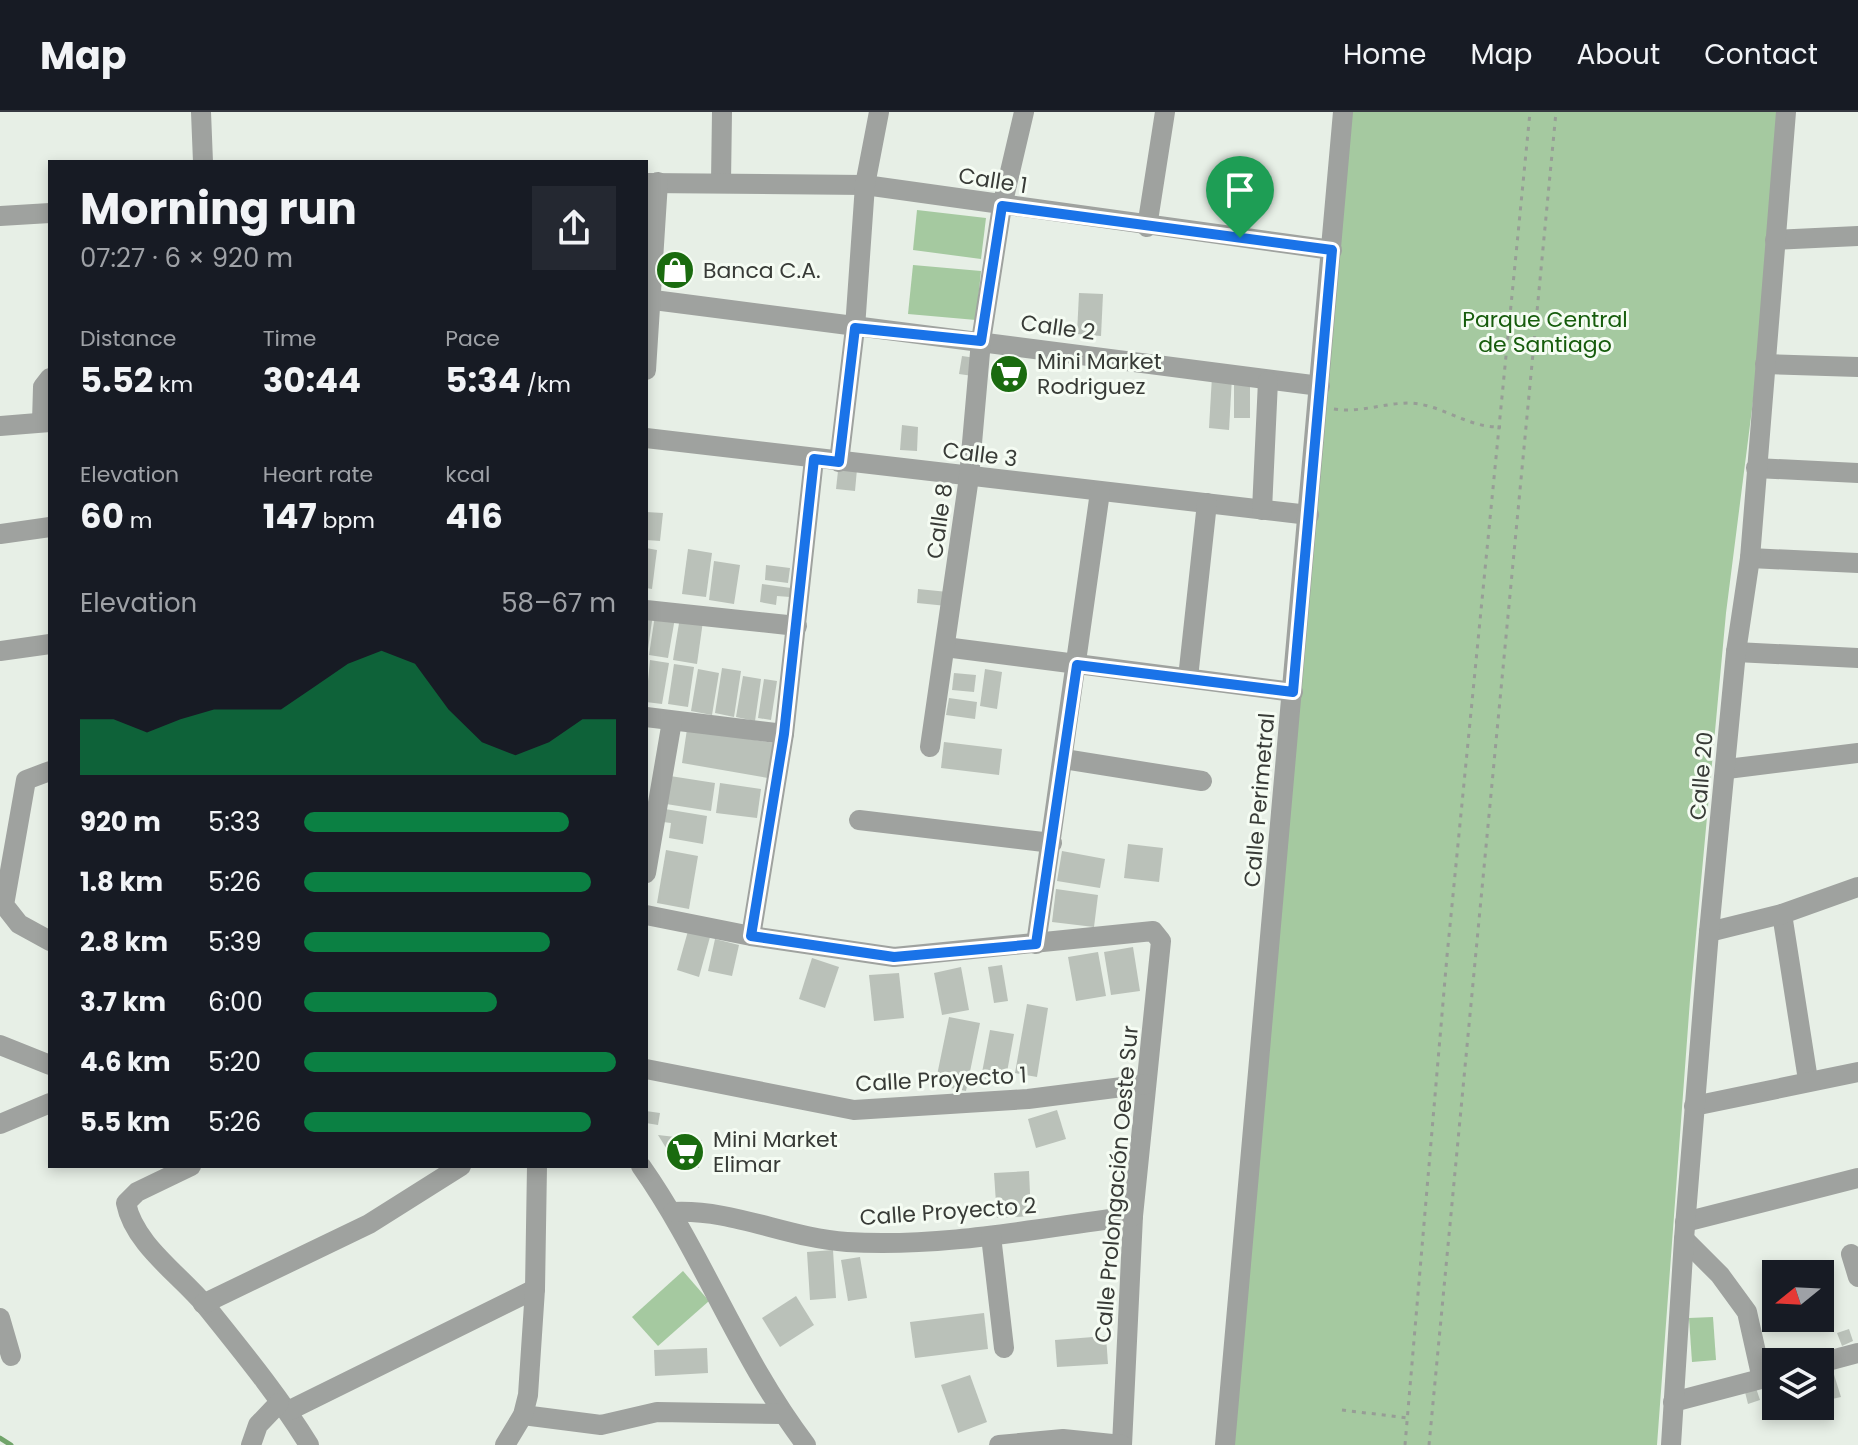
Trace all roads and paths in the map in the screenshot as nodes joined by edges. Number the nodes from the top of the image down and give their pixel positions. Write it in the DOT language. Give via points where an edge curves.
graph roads {
  1 [pos="201,112"];
  2 [pos="722,112"];
  3 [pos="879,112"];
  4 [pos="1024,112"];
  5 [pos="1165,112"];
  6 [pos="1343,112"];
  7 [pos="1530,112"];
  8 [pos="1556,112"];
  9 [pos="1786,112"];
  10 [pos="203,160"];
  11 [pos="721,182"];
  12 [pos="652,183"];
  13 [pos="865,185"];
  14 [pos="1002,206"];
  15 [pos="48,213"];
  16 [pos="0,216"];
  17 [pos="1147,227"];
  18 [pos="1858,236"];
  19 [pos="1775,240"];
  20 [pos="1332,250"];
  21 [pos="649,300"];
  22 [pos="648,323"];
  23 [pos="855,328"];
  24 [pos="981,341"];
  25 [pos="1765,364"];
  26 [pos="1858,367"];
  27 [pos="48,381"];
  28 [pos="1268,381"];
  29 [pos="1320,386"];
  30 [pos="1318,407"];
  31 [pos="46,422"];
  32 [pos="0,426"];
  33 [pos="1501,427"];
  34 [pos="648,438"];
  35 [pos="814,459"];
  36 [pos="839,462"];
  37 [pos="1756,468"];
  38 [pos="1858,473"];
  39 [pos="969,477"];
  40 [pos="1100,492"];
  41 [pos="1207,503"];
  42 [pos="1262,510"];
  43 [pos="1309,515"];
  44 [pos="48,527"];
  45 [pos="0,534"];
  46 [pos="1750,558"];
  47 [pos="1858,563"];
  48 [pos="648,610"];
  49 [pos="797,626"];
  50 [pos="48,644"];
  51 [pos="945,647"];
  52 [pos="0,651"];
  53 [pos="1736,652"];
  54 [pos="1858,658"];
  55 [pos="1077,665"];
  56 [pos="1188,678"];
  57 [pos="1293,692"];
  58 [pos="648,717"];
  59 [pos="672,721"];
  60 [pos="784,734"];
  61 [pos="930,747"];
  62 [pos="1858,753"];
  63 [pos="1064,759"];
  64 [pos="1727,769"];
  65 [pos="48,772"];
  66 [pos="1202,781"];
  67 [pos="859,820"];
  68 [pos="1052,843"];
  69 [pos="648,861"];
  70 [pos="1857,892"];
  71 [pos="1782,914"];
  72 [pos="648,915"];
  73 [pos="1709,932"];
  74 [pos="751,936"];
  75 [pos="48,940"];
  76 [pos="1036,944"];
  77 [pos="0,1045"];
  78 [pos="48,1064"];
  79 [pos="648,1069"];
  80 [pos="1858,1072"];
  81 [pos="1808,1080"];
  82 [pos="1146,1084"];
  83 [pos="48,1104"];
  84 [pos="1694,1106"];
  85 [pos="0,1124"];
  86 [pos="187,1168"];
  87 [pos="458,1168"];
  88 [pos="537,1168"];
  89 [pos="642,1168"];
  90 [pos="1858,1178"];
  91 [pos="673,1212"];
  92 [pos="1133,1216"];
  93 [pos="1684,1231"];
  94 [pos="991,1236"];
  95 [pos="1851,1254"];
  96 [pos="1858,1277"];
  97 [pos="535,1289"];
  98 [pos="203,1304"];
  99 [pos="0,1318"];
  100 [pos="1004,1348"];
  101 [pos="1858,1353"];
  102 [pos="11,1356"];
  103 [pos="1762,1356"];
  104 [pos="1834,1359"];
  105 [pos="1762,1379"];
  106 [pos="1673,1402"];
  107 [pos="283,1407"];
  108 [pos="1342,1410"];
  109 [pos="783,1414"];
  110 [pos="523,1415"];
  111 [pos="1408,1418"];
  112 [pos="795,1441"];
  113 [pos="251,1445"];
  114 [pos="309,1445"];
  115 [pos="505,1445"];
  116 [pos="999,1445"];
  117 [pos="1122,1445"];
  118 [pos="1225,1445"];
  119 [pos="1405,1445"];
  120 [pos="1429,1445"];
  121 [pos="1671,1445"];
  1 -- 10 [label="street"];
  2 -- 11 [label="street"];
  3 -- 13 [label="street"];
  4 -- 14 [label="street, Calle 8"];
  5 -- 17 [label="street"];
  6 -- 20 [label="street, Calle Perimetral"];
  7 -- 33 [label="path"];
  8 -- 120 [label="path"];
  9 -- 19 [label="street, Calle 20"];
  11 -- 12 [label="street, Calle 1"];
  11 -- 13 [label="street, Calle 1"];
  12 -- 21 [label="street"];
  13 -- 14 [label="street, Calle 1"];
  13 -- 23 [label="street"];
  14 -- 17 [label="street, Calle 1"];
  14 -- 24 [label="street, Calle 8"];
  15 -- 16 [label="street"];
  17 -- 20 [label="street, Calle 1"];
  18 -- 19 [label="street"];
  19 -- 25 [label="street, Calle 20"];
  20 -- 29 [label="street, Calle Perimetral"];
  21 -- 22 [label="street"];
  21 -- 23 [label="street, Calle 2"];
  23 -- 24 [label="street, Calle 2"];
  23 -- 36 [label="street"];
  24 -- 28 [label="street, Calle 2"];
  24 -- 39 [label="street, Calle 8"];
  25 -- 26 [label="street"];
  25 -- 37 [label="street, Calle 20"];
  27 -- 31 [label="street" via="43,387"];
  28 -- 29 [label="street, Calle 2"];
  28 -- 42 [label="street"];
  29 -- 30 [label="street, Calle Perimetral"];
  30 -- 33 [label="path" via="1357,411 1408,403 1473,425"];
  30 -- 43 [label="street, Calle Perimetral"];
  31 -- 32 [label="street"];
  33 -- 111 [label="path" via="1447,956"];
  34 -- 35 [label="street, Calle 3"];
  35 -- 36 [label="street, Calle 3"];
  35 -- 49 [label="street"];
  36 -- 39 [label="street, Calle 3"];
  37 -- 38 [label="street"];
  37 -- 46 [label="street, Calle 20"];
  39 -- 40 [label="street, Calle 3"];
  39 -- 51 [label="street, Calle 8"];
  40 -- 41 [label="street, Calle 3"];
  40 -- 55 [label="street"];
  41 -- 42 [label="street, Calle 3"];
  41 -- 56 [label="street"];
  42 -- 43 [label="street, Calle 3"];
  43 -- 57 [label="street, Calle Perimetral"];
  44 -- 45 [label="street"];
  46 -- 47 [label="street"];
  46 -- 53 [label="street, Calle 20"];
  48 -- 49 [label="street"];
  49 -- 60 [label="street"];
  50 -- 52 [label="street"];
  51 -- 55 [label="street"];
  51 -- 61 [label="street, Calle 8"];
  53 -- 54 [label="street"];
  53 -- 64 [label="street, Calle 20"];
  55 -- 56 [label="street"];
  55 -- 63 [label="street"];
  56 -- 57 [label="street"];
  57 -- 118 [label="street, Calle Perimetral"];
  58 -- 59 [label="street"];
  59 -- 60 [label="street"];
  59 -- 69 [label="street"];
  60 -- 74 [label="street"];
  62 -- 64 [label="street"];
  63 -- 66 [label="street"];
  63 -- 68 [label="street"];
  64 -- 73 [label="street, Calle 20"];
  65 -- 75 [label="street" via="26,780 4,905 19,924"];
  67 -- 68 [label="street"];
  68 -- 76 [label="street"];
  70 -- 71 [label="street"];
  71 -- 73 [label="street"];
  71 -- 81 [label="street"];
  72 -- 74 [label="street"];
  73 -- 84 [label="street, Calle 20"];
  74 -- 76 [label="street" via="894,957"];
  76 -- 82 [label="street, Calle Prolongación Oeste Sur" via="1153,931 1161,941"];
  77 -- 78 [label="street"];
  79 -- 82 [label="street, Calle Proyecto 1" via="854,1110 1028,1099"];
  80 -- 81 [label="street"];
  81 -- 84 [label="street"];
  82 -- 92 [label="street, Calle Prolongación Oeste Sur"];
  83 -- 85 [label="street"];
  84 -- 93 [label="street, Calle 20"];
  86 -- 98 [label="street" via="137,1192 126,1203 130,1223"];
  87 -- 98 [label="street" via="369,1224"];
  88 -- 97 [label="street"];
  89 -- 91 [label="street"];
  90 -- 93 [label="street"];
  91 -- 94 [label="street, Calle Proyecto 2" via="724,1214 845,1242"];
  91 -- 109 [label="street"];
  92 -- 94 [label="street, Calle Proyecto 2"];
  92 -- 117 [label="street, Calle Prolongación Oeste Sur"];
  93 -- 103 [label="street" via="1747,1312"];
  93 -- 106 [label="street, Calle 20"];
  94 -- 100 [label="street"];
  95 -- 96 [label="street"];
  97 -- 107 [label="street"];
  97 -- 110 [label="street"];
  98 -- 107 [label="street"];
  99 -- 102 [label="street"];
  101 -- 104 [label="street"];
  105 -- 106 [label="street"];
  106 -- 121 [label="street, Calle 20"];
  107 -- 113 [label="street" via="258,1425"];
  107 -- 114 [label="street"];
  108 -- 111 [label="path"];
  109 -- 110 [label="street" via="657,1412 601,1425"];
  109 -- 112 [label="street"];
  110 -- 115 [label="street"];
  111 -- 119 [label="path"];
  116 -- 117 [label="street" via="1063,1439"];
}
